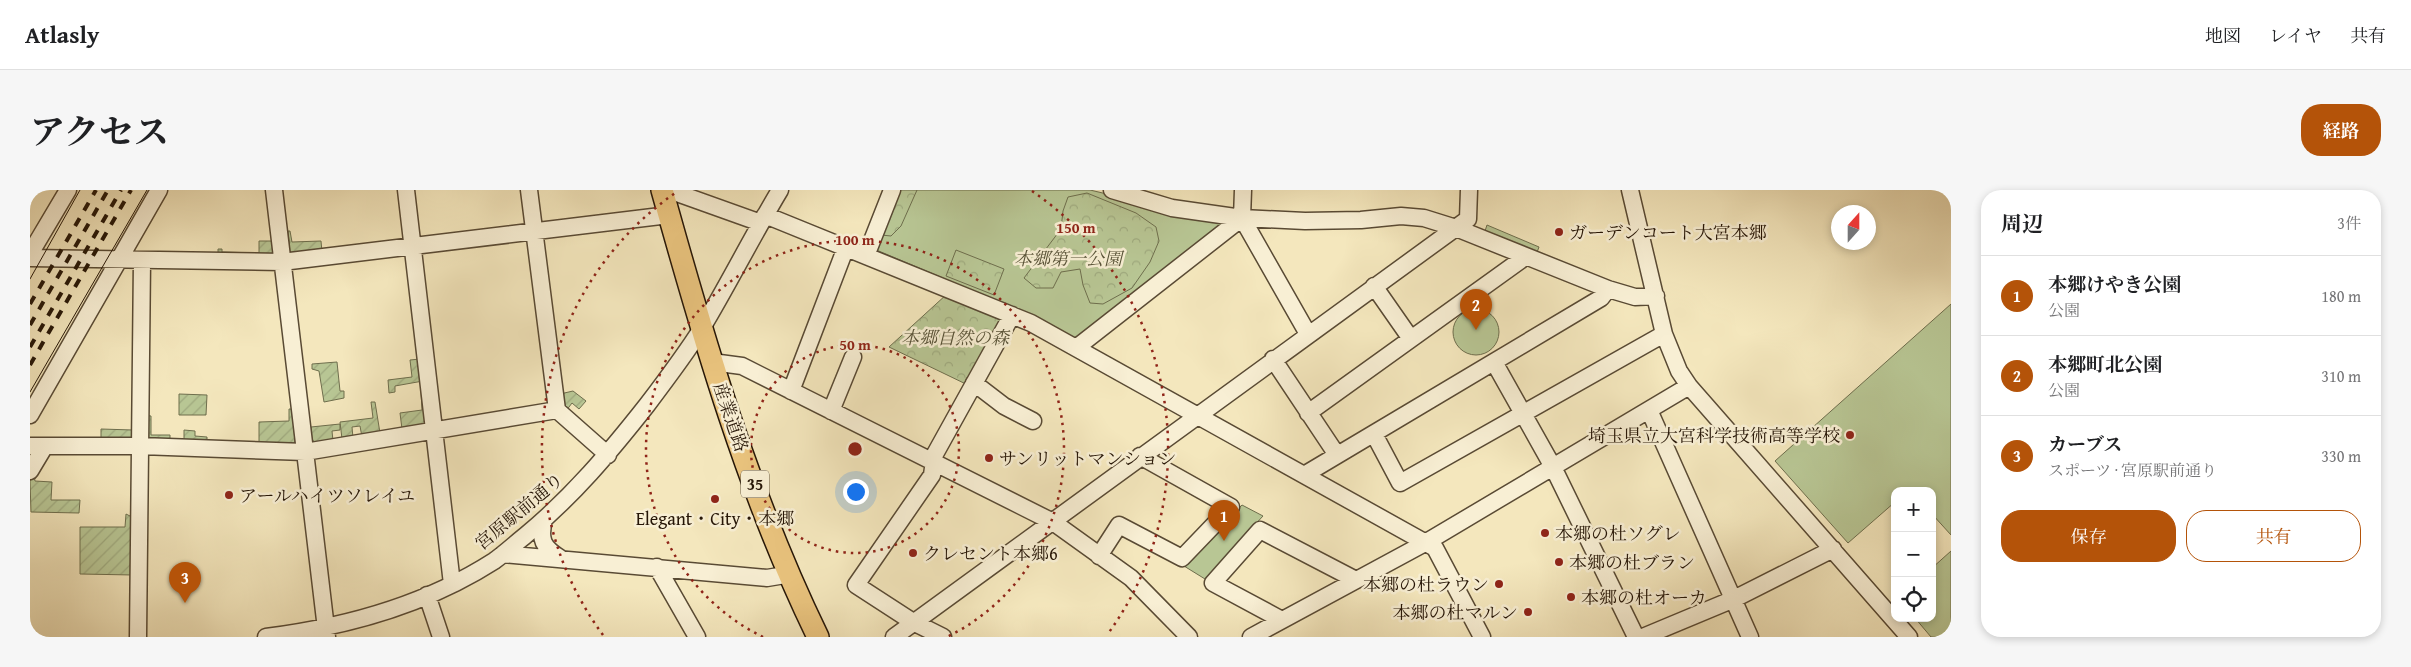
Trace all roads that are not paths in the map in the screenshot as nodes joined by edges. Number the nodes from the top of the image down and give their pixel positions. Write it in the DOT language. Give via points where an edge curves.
graph roads {
  1 [pos="68,190"];
  2 [pos="159,190"];
  3 [pos="274,190"];
  4 [pos="406,190"];
  5 [pos="529,190"];
  6 [pos="662,190"];
  7 [pos="780,190"];
  8 [pos="892,190"];
  9 [pos="1112,190"];
  10 [pos="1243,190"];
  11 [pos="1469,190"];
  12 [pos="1630,190"];
  13 [pos="669,215"];
  14 [pos="1242,218"];
  15 [pos="763,219"];
  16 [pos="1456,228"];
  17 [pos="533,232"];
  18 [pos="412,246"];
  19 [pos="846,247"];
  20 [pos="30,254"];
  21 [pos="866,256"];
  22 [pos="30,258"];
  23 [pos="1525,258"];
  24 [pos="119,259"];
  25 [pos="142,260"];
  26 [pos="282,262"];
  27 [pos="1374,286"];
  28 [pos="1608,290"];
  29 [pos="1656,296"];
  30 [pos="1012,315"];
  31 [pos="702,328"];
  32 [pos="1308,334"];
  33 [pos="1664,334"];
  34 [pos="1411,339"];
  35 [pos="1076,348"];
  36 [pos="853,357"];
  37 [pos="1273,359"];
  38 [pos="712,362"];
  39 [pos="1494,362"];
  40 [pos="974,383"];
  41 [pos="1689,386"];
  42 [pos="791,391"];
  43 [pos="557,410"];
  44 [pos="1650,410"];
  45 [pos="831,411"];
  46 [pos="1308,413"];
  47 [pos="1523,414"];
  48 [pos="30,415"];
  49 [pos="1197,415"];
  50 [pos="1034,421"];
  51 [pos="434,431"];
  52 [pos="1374,434"];
  53 [pos="37,446"];
  54 [pos="141,446"];
  55 [pos="305,452"];
  56 [pos="608,455"];
  57 [pos="1140,456"];
  58 [pos="1337,456"];
  59 [pos="934,463"];
  60 [pos="1553,467"];
  61 [pos="30,471"];
  62 [pos="1304,475"];
  63 [pos="544,520"];
  64 [pos="1053,522"];
  65 [pos="1425,543"];
  66 [pos="1832,548"];
  67 [pos="503,554"];
  68 [pos="1099,556"];
  69 [pos="562,559"];
  70 [pos="657,567"];
  71 [pos="791,574"];
  72 [pos="1356,580"];
  73 [pos="452,584"];
  74 [pos="426,595"];
  75 [pos="1734,599"];
  76 [pos="1282,620"];
  77 [pos="914,622"];
  78 [pos="326,632"];
  79 [pos="138,637"];
  80 [pos="266,637"];
  81 [pos="441,637"];
  82 [pos="697,637"];
  83 [pos="818,637"];
  84 [pos="894,637"];
  85 [pos="943,637"];
  86 [pos="1189,637"];
  87 [pos="1251,637"];
  88 [pos="1482,637"];
  89 [pos="1636,637"];
  90 [pos="1643,637"];
  91 [pos="1750,637"];
  92 [pos="1909,637"];
  1 -- 20 [label="street"];
  2 -- 24 [label="street"];
  3 -- 26 [label="street"];
  4 -- 18 [label="street"];
  5 -- 17 [label="street"];
  6 -- 13 [label="main road, 産業道路 / 35"];
  6 -- 15 [label="street"];
  7 -- 15 [label="street, 宮原駅前通り"];
  8 -- 21 [label="street"];
  9 -- 14 [label="street" via="1172,208"];
  10 -- 14 [label="street"];
  11 -- 16 [label="street" via="1468,218"];
  12 -- 29 [label="street"];
  13 -- 17 [label="street"];
  13 -- 31 [label="main road, 産業道路 / 35"];
  14 -- 16 [label="street" via="1305,221 1401,216 1424,218"];
  14 -- 32 [label="street"];
  14 -- 35 [label="street"];
  15 -- 19 [label="street"];
  15 -- 31 [label="street, 宮原駅前通り"];
  16 -- 23 [label="street"];
  16 -- 27 [label="street"];
  17 -- 18 [label="street"];
  17 -- 43 [label="street"];
  18 -- 26 [label="street"];
  18 -- 51 [label="street"];
  19 -- 21 [label="street"];
  19 -- 42 [label="street"];
  21 -- 30 [label="street"];
  22 -- 24 [label="street"];
  23 -- 28 [label="street"];
  23 -- 34 [label="street"];
  24 -- 25 [label="street"];
  24 -- 48 [label="street"];
  25 -- 26 [label="street"];
  25 -- 54 [label="street"];
  26 -- 55 [label="street"];
  27 -- 32 [label="street"];
  27 -- 34 [label="street"];
  28 -- 29 [label="street" via="1635,297"];
  28 -- 39 [label="street" via="1601,298"];
  29 -- 33 [label="street"];
  30 -- 35 [label="street"];
  30 -- 40 [label="street"];
  31 -- 38 [label="main road, 産業道路 / 35"];
  31 -- 56 [label="street, 宮原駅前通り"];
  32 -- 37 [label="street"];
  33 -- 41 [label="street" via="1679,371"];
  33 -- 47 [label="street"];
  34 -- 46 [label="street"];
  35 -- 49 [label="street"];
  36 -- 45 [label="street"];
  37 -- 46 [label="street"];
  37 -- 49 [label="street"];
  38 -- 42 [label="street" via="742,366"];
  38 -- 71 [label="main road, 産業道路 / 35" via="754,484"];
  39 -- 47 [label="street"];
  39 -- 52 [label="street"];
  40 -- 50 [label="street" via="1004,406"];
  40 -- 59 [label="street" via="935,454"];
  41 -- 44 [label="street"];
  41 -- 66 [label="street"];
  42 -- 45 [label="street"];
  43 -- 51 [label="street"];
  43 -- 56 [label="street"];
  44 -- 60 [label="street"];
  44 -- 75 [label="street"];
  45 -- 59 [label="street"];
  46 -- 58 [label="street"];
  47 -- 52 [label="street" via="1400,482"];
  47 -- 60 [label="street"];
  49 -- 57 [label="street"];
  49 -- 62 [label="street"];
  51 -- 55 [label="street"];
  51 -- 73 [label="street"];
  52 -- 58 [label="street"];
  53 -- 54 [label="street"];
  53 -- 61 [label="street"];
  54 -- 55 [label="street"];
  54 -- 79 [label="street"];
  55 -- 78 [label="street"];
  56 -- 63 [label="street, 宮原駅前通り"];
  57 -- 64 [label="street"];
  57 -- 68 [label="street" via="1231,507 1182,558 1119,524"];
  58 -- 62 [label="street"];
  59 -- 64 [label="street"];
  59 -- 77 [label="street" via="932,475 856,585"];
  60 -- 65 [label="street"];
  60 -- 89 [label="street"];
  62 -- 65 [label="street"];
  63 -- 67 [label="street, 宮原駅前通り"];
  63 -- 69 [label="street" via="542,542"];
  64 -- 68 [label="street"];
  64 -- 77 [label="street"];
  65 -- 72 [label="street"];
  65 -- 88 [label="street" via="1435,548"];
  66 -- 75 [label="street"];
  66 -- 92 [label="street"];
  67 -- 69 [label="street"];
  67 -- 73 [label="street, 宮原駅前通り"];
  68 -- 86 [label="street" via="1131,578"];
  69 -- 70 [label="street"];
  70 -- 71 [label="street" via="768,578"];
  70 -- 82 [label="street"];
  71 -- 83 [label="main road, 産業道路 / 35"];
  72 -- 76 [label="street"];
  72 -- 76 [label="street" via="1260,530 1213,583"];
  73 -- 74 [label="street, 宮原駅前通り"];
  74 -- 78 [label="street, 宮原駅前通り"];
  74 -- 81 [label="street"];
  75 -- 90 [label="street"];
  75 -- 91 [label="street"];
  76 -- 87 [label="street"];
  77 -- 84 [label="street"];
  77 -- 85 [label="street"];
  78 -- 80 [label="street, 宮原駅前通り"];
}
